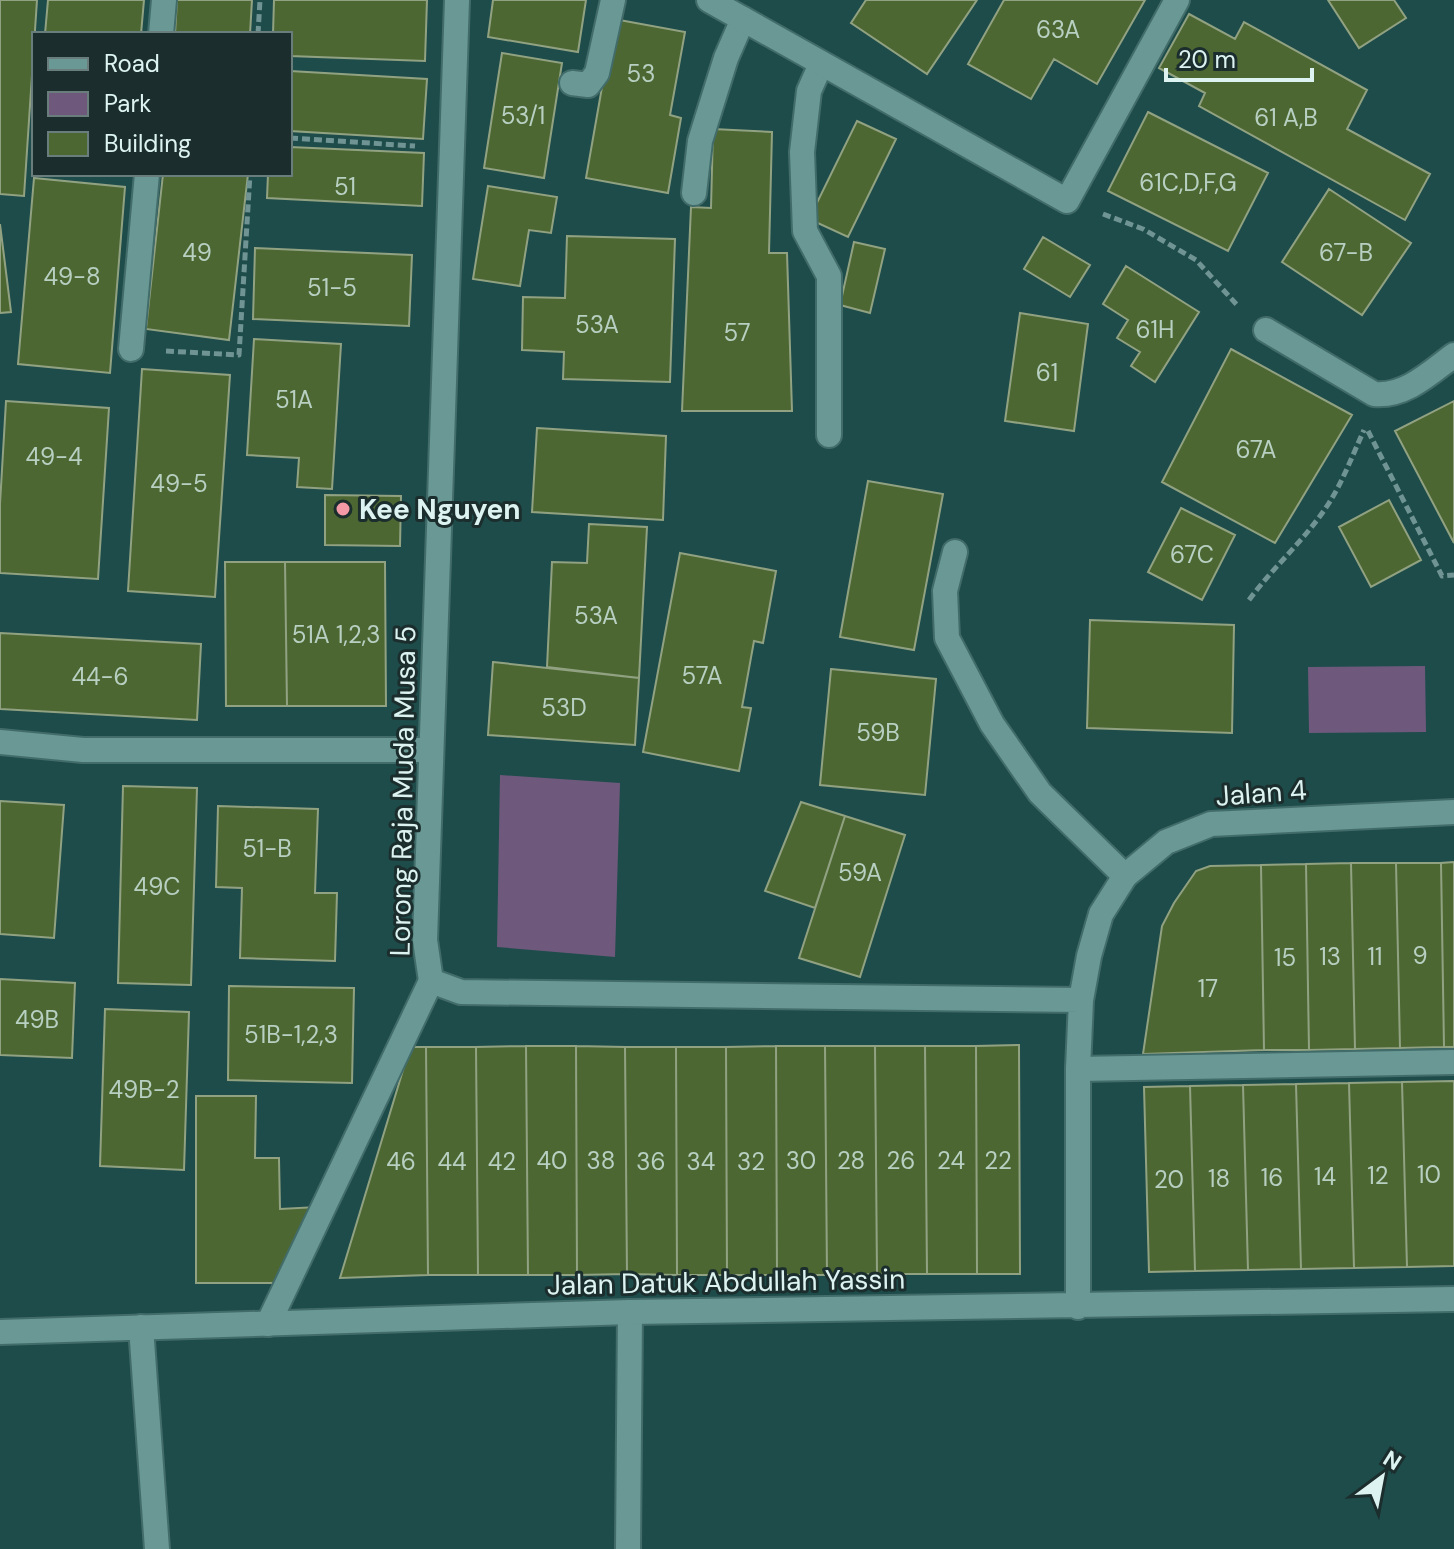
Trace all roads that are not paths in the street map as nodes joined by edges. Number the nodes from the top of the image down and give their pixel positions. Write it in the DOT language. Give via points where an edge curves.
graph roads {
  1 [pos="164,0"];
  2 [pos="457,0"];
  3 [pos="613,0"];
  4 [pos="709,0"];
  5 [pos="1177,0"];
  6 [pos="743,19"];
  7 [pos="161,32"];
  8 [pos="821,64"];
  9 [pos="572,83"];
  10 [pos="147,176"];
  11 [pos="694,193"];
  12 [pos="1266,330"];
  13 [pos="131,349"];
  14 [pos="1454,355"];
  15 [pos="829,435"];
  16 [pos="955,552"];
  17 [pos="0,742"];
  18 [pos="431,750"];
  19 [pos="1454,812"];
  20 [pos="1125,876"];
  21 [pos="431,981"];
  22 [pos="1081,1000"];
  23 [pos="1454,1062"];
  24 [pos="1078,1069"];
  25 [pos="1454,1299"];
  26 [pos="1078,1307"];
  27 [pos="630,1312"];
  28 [pos="268,1324"];
  29 [pos="141,1327"];
  30 [pos="0,1332"];
  31 [pos="157,1549"];
  32 [pos="628,1549"];
  1 -- 7 [label="street"];
  2 -- 18 [label="street, Lorong Raja Muda Musa 5"];
  3 -- 9 [label="street" via="597,73 588,85"];
  4 -- 6 [label="street"];
  5 -- 8 [label="street" via="1067,201"];
  6 -- 8 [label="street"];
  6 -- 11 [label="street" via="700,141"];
  8 -- 15 [label="street" via="809,91 802,152 805,231 829,276"];
  10 -- 13 [label="street"];
  12 -- 14 [label="street" via="1374,394 1391,396"];
  16 -- 20 [label="street" via="945,591 947,638 953,650 992,724 1040,793"];
  17 -- 18 [label="street" via="83,750"];
  18 -- 21 [label="street, Lorong Raja Muda Musa 5" via="425,940"];
  19 -- 20 [label="street, Jalan 4" via="1211,824 1166,842"];
  20 -- 22 [label="street, Jalan 4" via="1101,914"];
  21 -- 22 [label="street, Lorong Raja Muda Musa 5" via="461,992"];
  21 -- 28 [label="street"];
  22 -- 24 [label="street, Jalan 4"];
  23 -- 24 [label="street"];
  24 -- 26 [label="street, Jalan 4"];
  25 -- 26 [label="street, Jalan Datuk Abdullah Yassin"];
  26 -- 27 [label="street, Jalan Datuk Abdullah Yassin"];
  27 -- 28 [label="street, Jalan Datuk Abdullah Yassin"];
  27 -- 32 [label="street"];
  28 -- 29 [label="street, Jalan Datuk Abdullah Yassin"];
  29 -- 30 [label="street, Jalan Datuk Abdullah Yassin"];
  29 -- 31 [label="street"];
}
